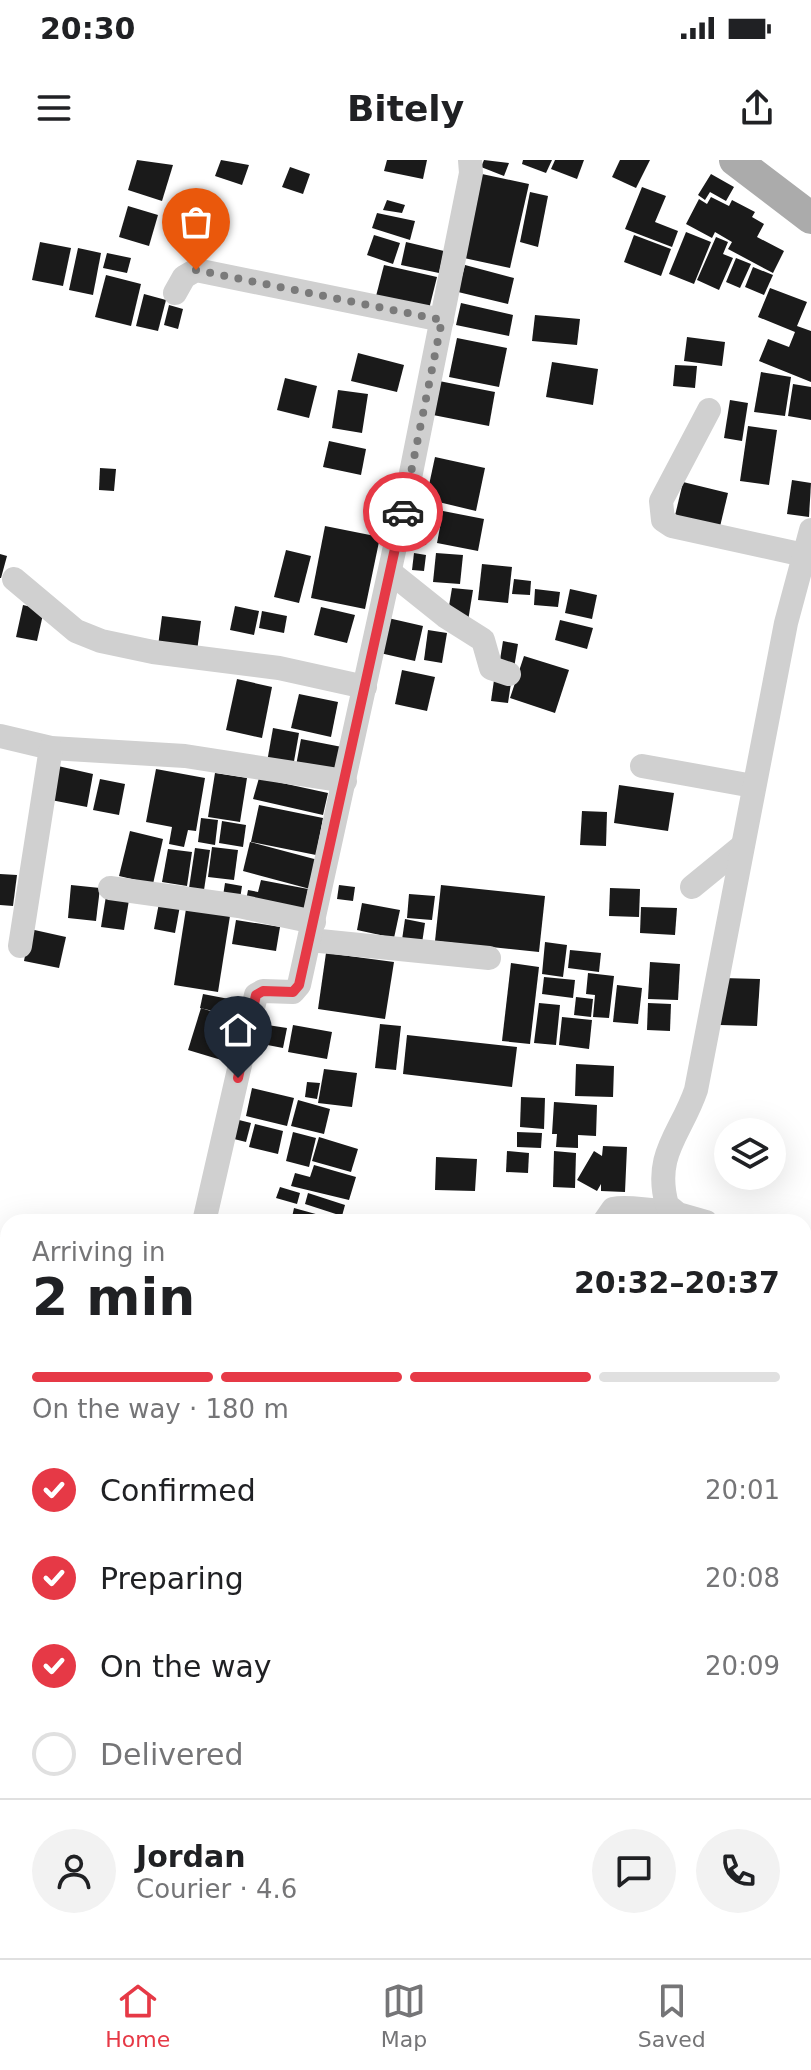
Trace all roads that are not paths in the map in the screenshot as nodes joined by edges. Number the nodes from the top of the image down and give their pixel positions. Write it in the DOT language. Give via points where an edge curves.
graph roads {
  1 [pos="470,160"];
  2 [pos="749,165"];
  3 [pos="811,218"];
  4 [pos="175,293"];
  5 [pos="442,320"];
  6 [pos="709,410"];
  7 [pos="811,530"];
  8 [pos="804,555"];
  9 [pos="390,572"];
  10 [pos="14,579"];
  11 [pos="509,674"];
  12 [pos="365,687"];
  13 [pos="0,736"];
  14 [pos="51,748"];
  15 [pos="642,766"];
  16 [pos="345,781"];
  17 [pos="753,786"];
  18 [pos="741,847"];
  19 [pos="692,887"];
  20 [pos="110,888"];
  21 [pos="312,931"];
  22 [pos="20,946"];
  23 [pos="489,958"];
  24 [pos="672,1210"];
  25 [pos="206,1214"];
  26 [pos="610,1214"];
  27 [pos="683,1214"];
  1 -- 5 [label="street"];
  2 -- 3 [label="main road"];
  4 -- 5 [label="street" via="184,277 196,270"];
  5 -- 9 [label="street"];
  6 -- 8 [label="street" via="661,501 663,520"];
  7 -- 8 [label="street"];
  8 -- 17 [label="street"];
  9 -- 11 [label="street" via="483,640 491,668"];
  9 -- 12 [label="street"];
  10 -- 12 [label="street" via="76,631 101,641 292,670"];
  12 -- 16 [label="street"];
  13 -- 14 [label="street"];
  14 -- 16 [label="street" via="185,756"];
  14 -- 22 [label="street"];
  15 -- 17 [label="street"];
  16 -- 21 [label="street"];
  17 -- 18 [label="street"];
  18 -- 19 [label="street"];
  18 -- 24 [label="street" via="696,1090 664,1156 663,1192"];
  20 -- 21 [label="street" via="239,906"];
  21 -- 23 [label="street"];
  21 -- 25 [label="street" via="297,989 256,995"];
  24 -- 26 [label="street" via="620,1207"];
  24 -- 27 [label="street"];
}
